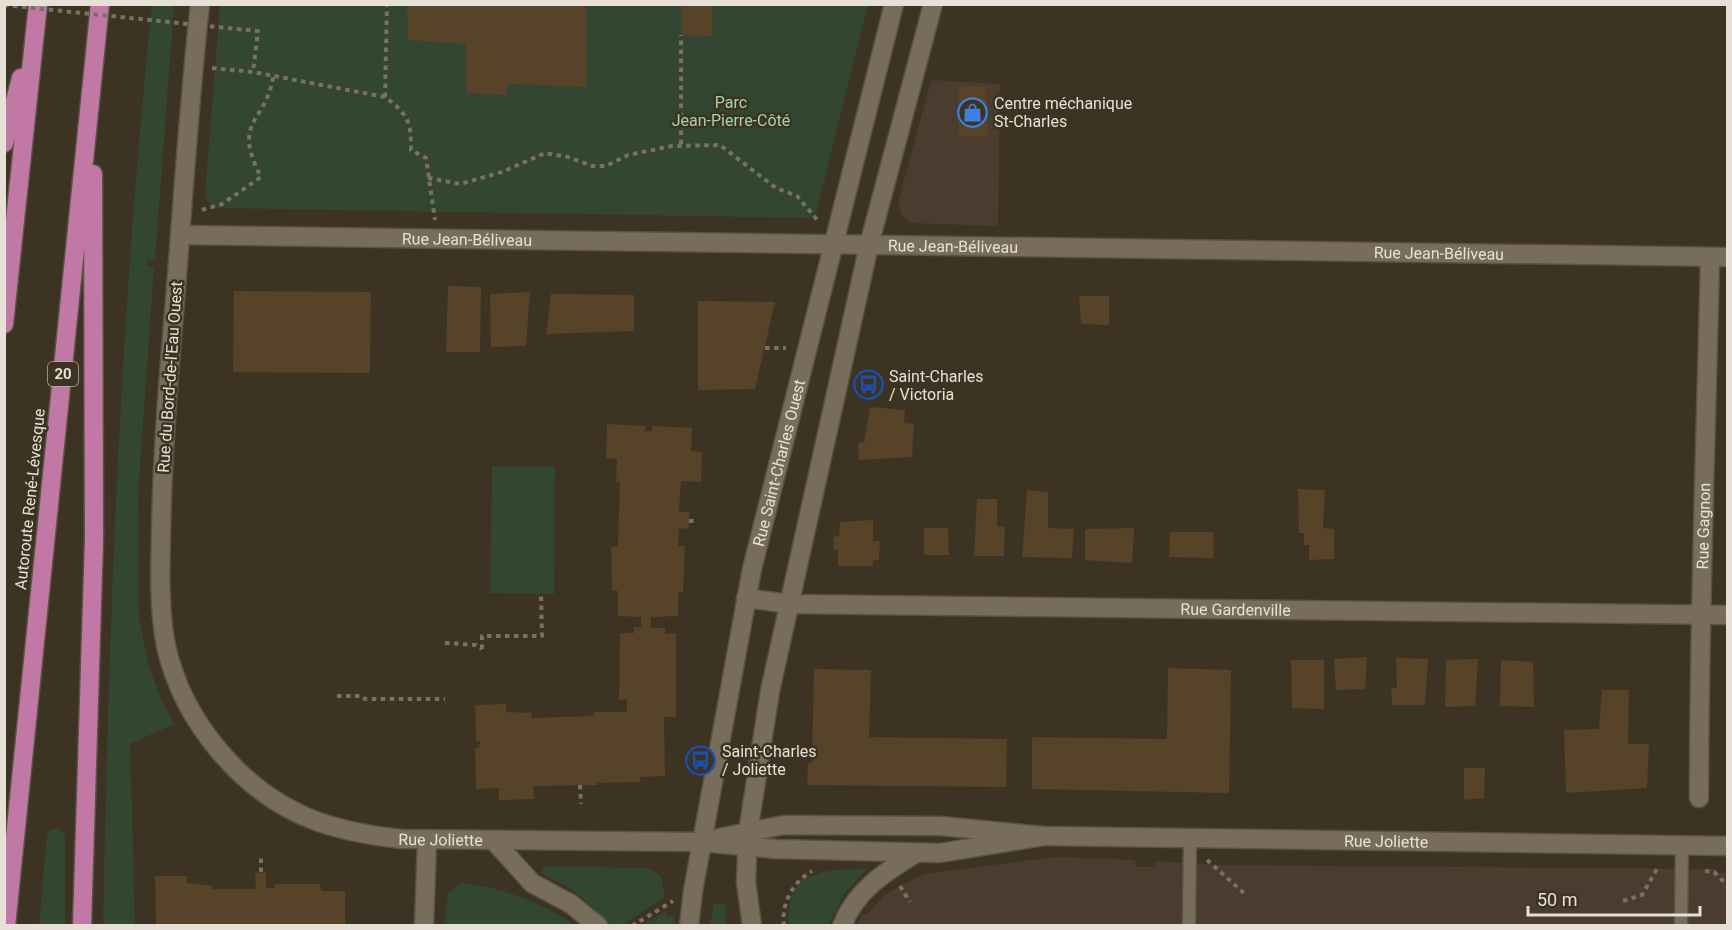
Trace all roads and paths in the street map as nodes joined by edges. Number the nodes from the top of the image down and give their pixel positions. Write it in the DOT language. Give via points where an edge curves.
graph roads {
  1 [pos="100,4"];
  2 [pos="200,4"];
  3 [pos="387,4"];
  4 [pos="894,4"];
  5 [pos="933,4"];
  6 [pos="4,5"];
  7 [pos="37,13"];
  8 [pos="681,35"];
  9 [pos="210,68"];
  10 [pos="93,70"];
  11 [pos="253,70"];
  12 [pos="273,77"];
  13 [pos="386,97"];
  14 [pos="4,143"];
  15 [pos="681,144"];
  16 [pos="428,178"];
  17 [pos="202,210"];
  18 [pos="821,223"];
  19 [pos="181,235"];
  20 [pos="439,240"];
  21 [pos="832,244"];
  22 [pos="869,245"];
  23 [pos="1719,257"];
  24 [pos="4,324"];
  25 [pos="765,348"];
  26 [pos="790,348"];
  27 [pos="689,521"];
  28 [pos="698,521"];
  29 [pos="541,594"];
  30 [pos="746,598"];
  31 [pos="789,604"];
  32 [pos="1700,614"];
  33 [pos="1728,615"];
  34 [pos="445,643"];
  35 [pos="337,696"];
  36 [pos="445,699"];
  37 [pos="211,740"];
  38 [pos="580,786"];
  39 [pos="1699,798"];
  40 [pos="580,804"];
  41 [pos="1044,836"];
  42 [pos="1190,838"];
  43 [pos="748,839"];
  44 [pos="427,840"];
  45 [pos="494,841"];
  46 [pos="702,842"];
  47 [pos="1682,846"];
  48 [pos="1728,846"];
  49 [pos="916,853"];
  50 [pos="261,855"];
  51 [pos="1206,859"];
  52 [pos="1658,867"];
  53 [pos="816,869"];
  54 [pos="1705,871"];
  55 [pos="261,872"];
  56 [pos="898,881"];
  57 [pos="1728,886"];
  58 [pos="1246,895"];
  59 [pos="673,901"];
  60 [pos="1623,901"];
  61 [pos="910,902"];
  62 [pos="6,926"];
  63 [pos="82,926"];
  64 [pos="424,926"];
  65 [pos="598,926"];
  66 [pos="632,926"];
  67 [pos="689,926"];
  68 [pos="752,926"];
  69 [pos="784,926"];
  70 [pos="842,926"];
  71 [pos="1189,926"];
  72 [pos="1682,926"];
  1 -- 10 [label="highway, Autoroute René-Lévesque / 20"];
  2 -- 19 [label="street, Rue du Bord-de-l'Eau Ouest"];
  3 -- 13 [label="path"];
  4 -- 21 [label="street, Rue Saint-Charles Ouest"];
  5 -- 22 [label="street"];
  6 -- 11 [label="path, bridge" via="258,31"];
  7 -- 14 [label="highway"];
  7 -- 24 [label="highway"];
  8 -- 15 [label="path"];
  9 -- 11 [label="path"];
  10 -- 62 [label="highway, Autoroute René-Lévesque / 20"];
  10 -- 63 [label="highway" via="94,539"];
  11 -- 12 [label="path"];
  12 -- 13 [label="path"];
  12 -- 17 [label="path" via="269,94 249,128 250,150 261,177 222,204"];
  13 -- 16 [label="path" via="411,124 411,150 426,158"];
  15 -- 16 [label="path" via="628,155 606,166 545,153 502,172 460,184"];
  15 -- 18 [label="path" via="720,145 776,188 797,196"];
  16 -- 20 [label="path"];
  19 -- 20 [label="street, Rue Jean-Béliveau"];
  19 -- 37 [label="street, Rue du Bord-de-l'Eau Ouest" via="164,460 161,604 172,667 190,708"];
  20 -- 21 [label="street, Rue Jean-Béliveau"];
  21 -- 22 [label="street, Rue Jean-Béliveau"];
  21 -- 30 [label="street, Rue Saint-Charles Ouest"];
  22 -- 23 [label="street, Rue Jean-Béliveau"];
  22 -- 31 [label="street"];
  23 -- 32 [label="street, Rue Gagnon"];
  25 -- 26 [label="path"];
  27 -- 28 [label="path"];
  29 -- 34 [label="path" via="542,636 482,636 482,649"];
  30 -- 31 [label="street, Rue Gardenville"];
  30 -- 46 [label="street, Rue Saint-Charles Ouest"];
  31 -- 32 [label="street, Rue Gardenville"];
  31 -- 43 [label="street" via="770,691"];
  32 -- 33 [label="street, Rue Gardenville"];
  32 -- 39 [label="street, Rue Gagnon"];
  35 -- 36 [label="path"];
  37 -- 44 [label="street, Rue Joliette" via="261,790 314,820 360,834"];
  38 -- 40 [label="path"];
  41 -- 42 [label="street, Rue Joliette"];
  41 -- 43 [label="street, Rue Joliette" via="941,826 784,825"];
  41 -- 49 [label="street, Rue Joliette" via="940,853"];
  42 -- 47 [label="street, Rue Joliette"];
  42 -- 71 [label="lane"];
  43 -- 46 [label="street, Rue Joliette"];
  43 -- 49 [label="street, Rue Joliette"];
  43 -- 68 [label="street" via="746,882"];
  44 -- 45 [label="street, Rue Joliette"];
  44 -- 64 [label="street"];
  45 -- 46 [label="street, Rue Joliette"];
  45 -- 65 [label="street" via="532,883 571,904"];
  46 -- 67 [label="street, Rue Saint-Charles Ouest"];
  47 -- 48 [label="street, Rue Joliette"];
  47 -- 72 [label="lane"];
  49 -- 70 [label="street" via="873,882 857,899"];
  50 -- 55 [label="path"];
  51 -- 58 [label="path"];
  52 -- 60 [label="path" via="1642,895"];
  53 -- 69 [label="path" via="791,890"];
  54 -- 57 [label="path" via="1714,872"];
  56 -- 61 [label="path"];
  59 -- 66 [label="path"];
}
